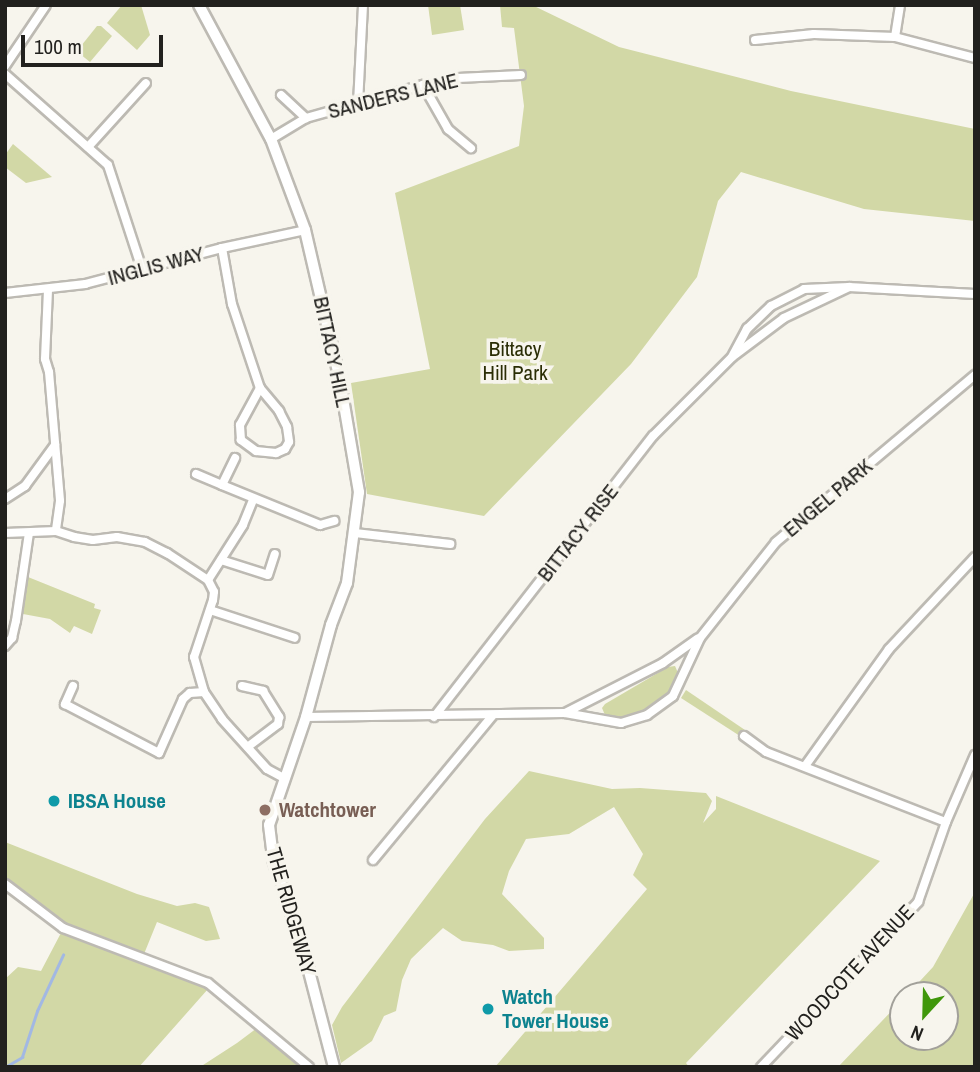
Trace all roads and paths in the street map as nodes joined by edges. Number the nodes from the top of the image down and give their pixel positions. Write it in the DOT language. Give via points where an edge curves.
graph roads {
  1 [pos="46,5"];
  2 [pos="200,5"];
  3 [pos="363,5"];
  4 [pos="900,5"];
  5 [pos="895,37"];
  6 [pos="755,40"];
  7 [pos="975,58"];
  8 [pos="5,66"];
  9 [pos="5,74"];
  10 [pos="521,75"];
  11 [pos="146,83"];
  12 [pos="423,85"];
  13 [pos="281,95"];
  14 [pos="358,104"];
  15 [pos="306,118"];
  16 [pos="271,139"];
  17 [pos="88,147"];
  18 [pos="471,148"];
  19 [pos="305,230"];
  20 [pos="222,248"];
  21 [pos="142,269"];
  22 [pos="849,287"];
  23 [pos="48,290"];
  24 [pos="5,293"];
  25 [pos="975,294"];
  26 [pos="732,357"];
  27 [pos="975,375"];
  28 [pos="260,388"];
  29 [pos="55,445"];
  30 [pos="235,458"];
  31 [pos="196,474"];
  32 [pos="222,485"];
  33 [pos="5,499"];
  34 [pos="253,500"];
  35 [pos="334,521"];
  36 [pos="56,531"];
  37 [pos="5,533"];
  38 [pos="29,533"];
  39 [pos="355,533"];
  40 [pos="450,544"];
  41 [pos="275,554"];
  42 [pos="975,557"];
  43 [pos="221,560"];
  44 [pos="208,580"];
  45 [pos="210,610"];
  46 [pos="295,638"];
  47 [pos="700,638"];
  48 [pos="5,646"];
  49 [pos="73,686"];
  50 [pos="242,686"];
  51 [pos="204,692"];
  52 [pos="565,713"];
  53 [pos="492,716"];
  54 [pos="306,717"];
  55 [pos="434,717"];
  56 [pos="744,736"];
  57 [pos="248,747"];
  58 [pos="975,755"];
  59 [pos="804,766"];
  60 [pos="284,778"];
  61 [pos="946,822"];
  62 [pos="373,860"];
  63 [pos="5,884"];
  64 [pos="309,1067"];
  65 [pos="334,1067"];
  66 [pos="761,1067"];
  1 -- 8 [label="street"];
  2 -- 16 [label="main road, BITTACY HILL"];
  3 -- 14 [label="street"];
  4 -- 5 [label="street"];
  5 -- 6 [label="street" via="814,34"];
  5 -- 7 [label="street"];
  9 -- 17 [label="street"];
  10 -- 12 [label="street, SANDERS LANE"];
  11 -- 17 [label="street"];
  12 -- 14 [label="street, SANDERS LANE"];
  12 -- 18 [label="street" via="448,129"];
  13 -- 15 [label="street"];
  14 -- 15 [label="street, SANDERS LANE"];
  15 -- 16 [label="street, SANDERS LANE"];
  16 -- 19 [label="main road, BITTACY HILL"];
  17 -- 21 [label="street" via="108,164"];
  19 -- 20 [label="street, INGLIS WAY"];
  19 -- 39 [label="main road, BITTACY HILL" via="340,382 359,492"];
  20 -- 21 [label="street, INGLIS WAY"];
  20 -- 28 [label="street" via="232,304"];
  21 -- 23 [label="street, INGLIS WAY"];
  22 -- 25 [label="street, BITTACY RISE"];
  22 -- 26 [label="street, BITTACY RISE" via="784,318"];
  22 -- 26 [label="street, BITTACY RISE" via="804,289 771,306 747,329"];
  23 -- 24 [label="street, INGLIS WAY"];
  23 -- 29 [label="street" via="45,359"];
  26 -- 55 [label="street, BITTACY RISE" via="653,436"];
  27 -- 47 [label="street, ENGEL PARK" via="776,542"];
  28 -- 28 [label="street" via="286,428 289,442 276,453 256,451 241,440 240,425"];
  29 -- 33 [label="street" via="25,486"];
  29 -- 36 [label="street" via="60,501"];
  30 -- 32 [label="street"];
  31 -- 32 [label="street"];
  32 -- 34 [label="street"];
  34 -- 35 [label="street" via="320,526"];
  34 -- 43 [label="street"];
  36 -- 38 [label="street"];
  36 -- 44 [label="street" via="74,537 145,542"];
  37 -- 38 [label="street"];
  38 -- 48 [label="street" via="12,638"];
  39 -- 40 [label="street"];
  39 -- 54 [label="main road, BITTACY HILL" via="347,583"];
  41 -- 43 [label="street" via="268,575"];
  42 -- 59 [label="street" via="889,649"];
  43 -- 44 [label="street"];
  44 -- 45 [label="street" via="214,592"];
  45 -- 46 [label="street"];
  45 -- 51 [label="street" via="194,657"];
  47 -- 52 [label="street, ENGEL PARK" via="663,663"];
  47 -- 52 [label="street, ENGEL PARK" via="673,696 647,715 621,723"];
  49 -- 51 [label="street" via="65,704 159,753 183,699"];
  50 -- 57 [label="street" via="263,691 279,718 278,724"];
  51 -- 57 [label="street"];
  52 -- 53 [label="street, ENGEL PARK"];
  53 -- 55 [label="street, ENGEL PARK"];
  53 -- 62 [label="street"];
  54 -- 55 [label="street, ENGEL PARK"];
  54 -- 60 [label="main road, THE RIDGEWAY"];
  56 -- 59 [label="street" via="766,752"];
  57 -- 60 [label="street" via="267,769"];
  58 -- 61 [label="street, WOODCOTE AVENUE"];
  59 -- 61 [label="street"];
  60 -- 65 [label="main road, THE RIDGEWAY" via="268,825 273,859 304,952"];
  61 -- 66 [label="street, WOODCOTE AVENUE" via="918,902"];
  63 -- 64 [label="street" via="63,928 208,983"];
}
